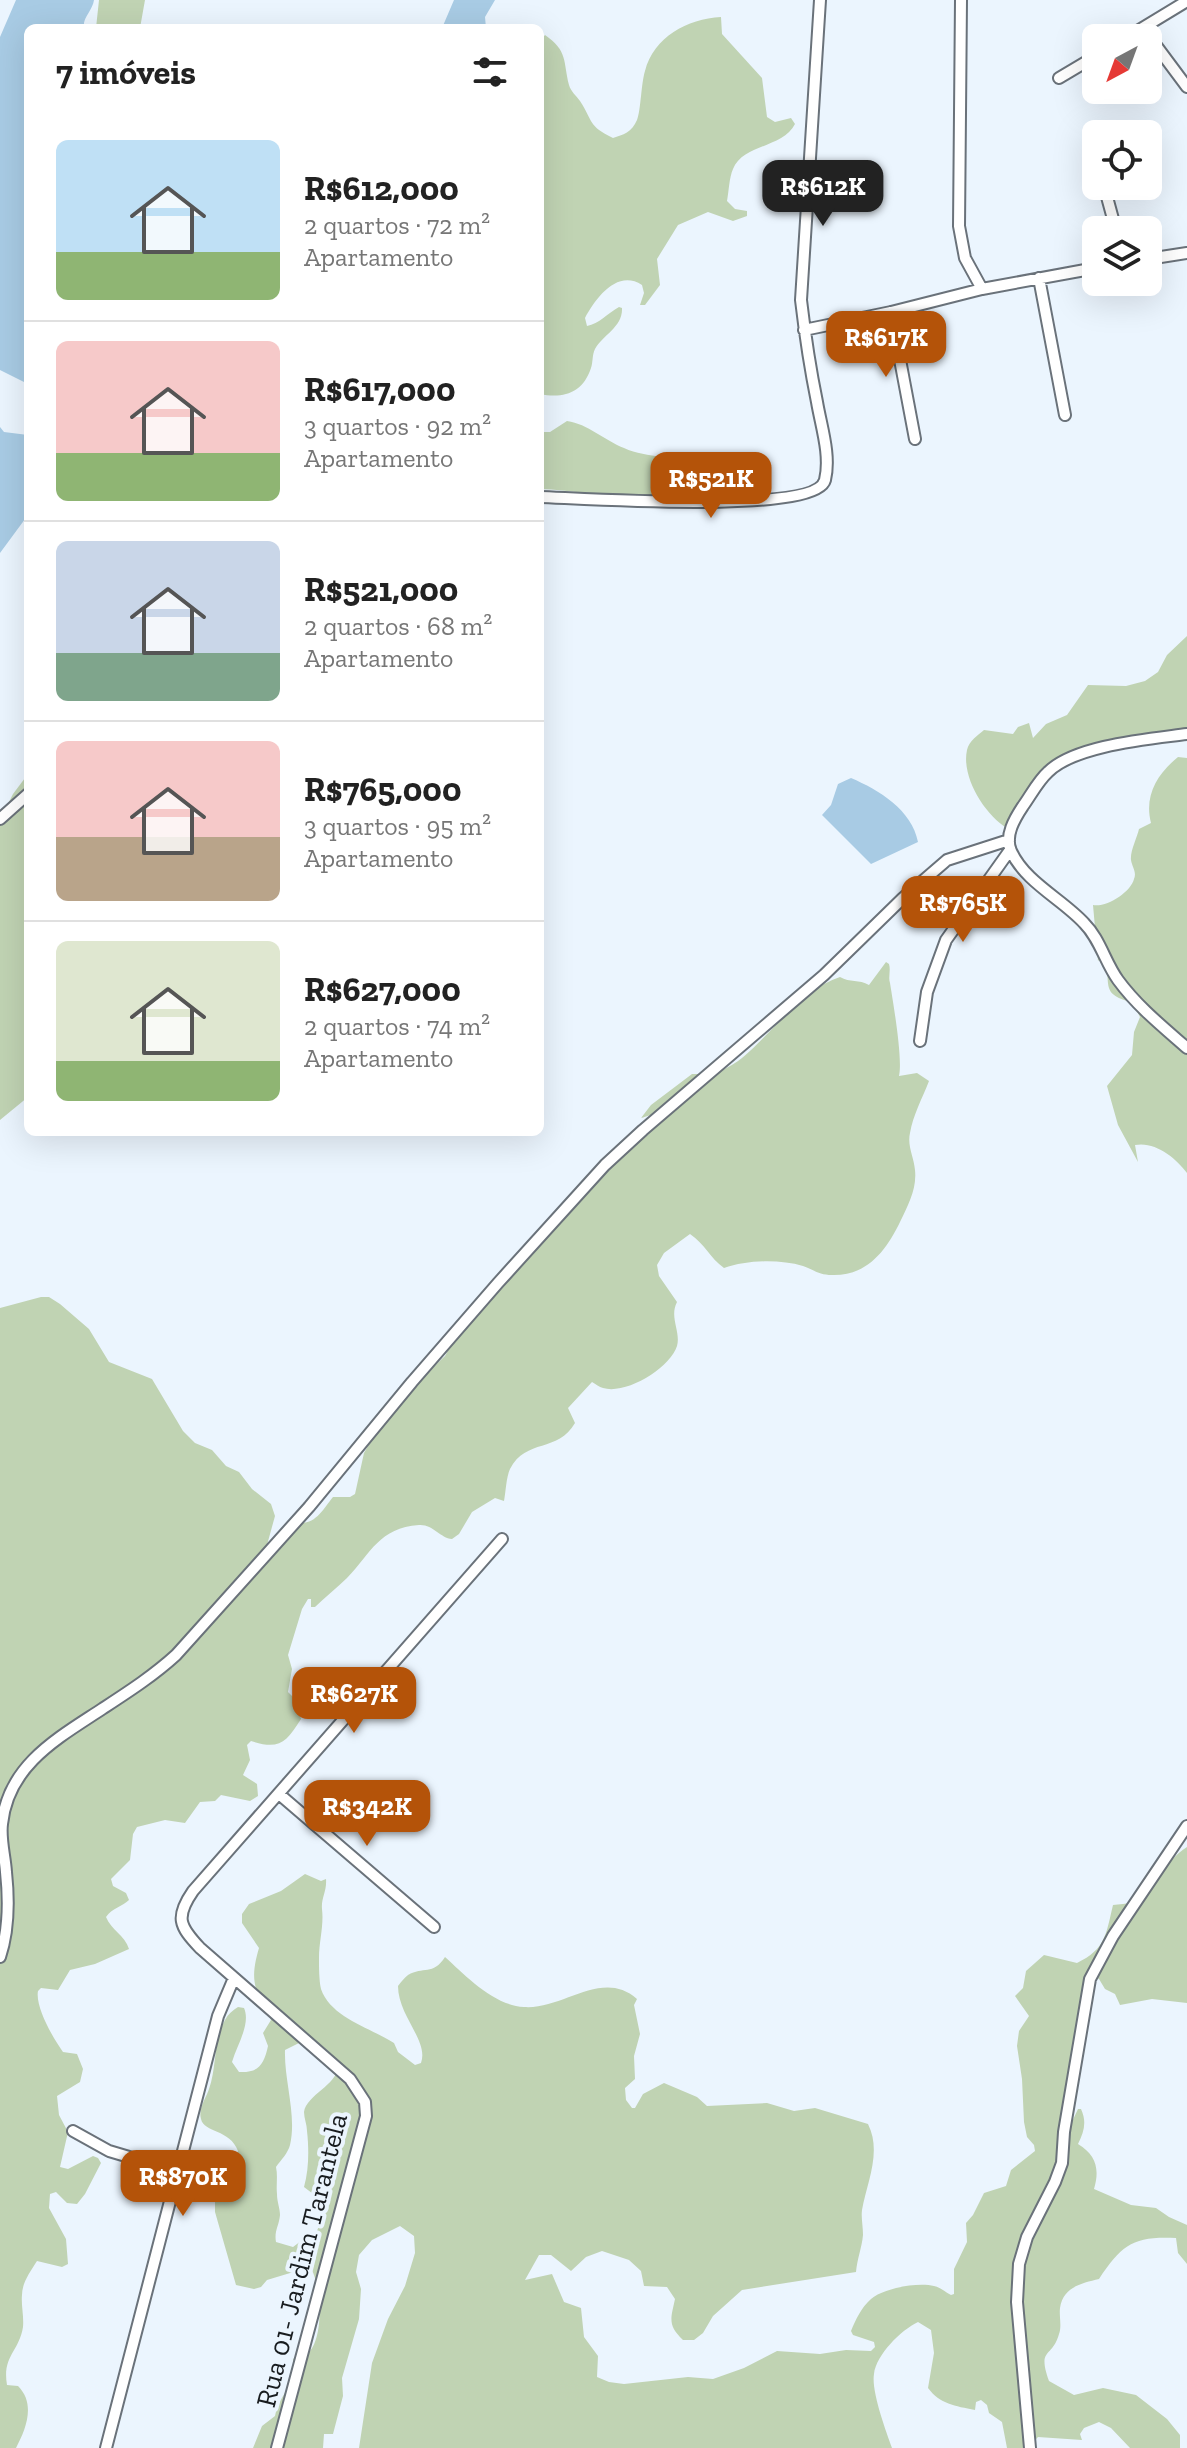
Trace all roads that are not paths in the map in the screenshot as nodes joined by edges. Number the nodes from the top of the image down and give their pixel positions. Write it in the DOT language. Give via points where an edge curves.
graph roads {
  1 [pos="820,0"];
  2 [pos="961,0"];
  3 [pos="1187,1"];
  4 [pos="1150,24"];
  5 [pos="1162,53"];
  6 [pos="1082,64"];
  7 [pos="1059,78"];
  8 [pos="1187,87"];
  9 [pos="1186,253"];
  10 [pos="1162,257"];
  11 [pos="1187,268"];
  12 [pos="1082,270"];
  13 [pos="1039,278"];
  14 [pos="982,289"];
  15 [pos="891,312"];
  16 [pos="804,330"];
  17 [pos="1065,415"];
  18 [pos="915,439"];
  19 [pos="544,497"];
  20 [pos="1187,734"];
  21 [pos="24,798"];
  22 [pos="0,819"];
  23 [pos="1009,845"];
  24 [pos="920,1041"];
  25 [pos="1187,1048"];
  26 [pos="502,1539"];
  27 [pos="279,1794"];
  28 [pos="1187,1826"];
  29 [pos="434,1927"];
  30 [pos="0,1957"];
  31 [pos="234,1978"];
  32 [pos="73,2131"];
  33 [pos="174,2186"];
  34 [pos="106,2448"];
  35 [pos="277,2448"];
  36 [pos="1030,2448"];
  1 -- 16 [label="street" via="801,300"];
  2 -- 14 [label="street" via="959,226 965,258"];
  3 -- 4 [label="street"];
  5 -- 8 [label="street"];
  6 -- 7 [label="street"];
  9 -- 10 [label="street"];
  9 -- 11 [label="street"];
  12 -- 13 [label="street"];
  13 -- 14 [label="street"];
  13 -- 17 [label="street"];
  14 -- 15 [label="street"];
  15 -- 16 [label="street"];
  15 -- 18 [label="street"];
  16 -- 19 [label="street" via="826,455 825,481 817,491 727,504"];
  20 -- 23 [label="street" via="1105,747 1049,771 1015,818"];
  21 -- 22 [label="street"];
  23 -- 24 [label="street" via="946,940 927,992"];
  23 -- 25 [label="street" via="1023,869 1085,923 1116,978 1139,1005"];
  23 -- 30 [label="street" via="947,860 605,1165 176,1655 34,1758 14,1782 3,1812 8,1916"];
  26 -- 27 [label="street"];
  27 -- 29 [label="street"];
  27 -- 31 [label="street, Rua 01- Jardim Tarantela" via="184,1904 181,1922 187,1934"];
  28 -- 36 [label="street" via="1090,1979 1062,2163 1019,2264 1017,2302"];
  31 -- 33 [label="street" via="218,2016"];
  31 -- 35 [label="street, Rua 01- Jardim Tarantela" via="327,2057 365,2102 366,2116"];
  32 -- 33 [label="street" via="109,2151 146,2162"];
  33 -- 34 [label="street"];
}
